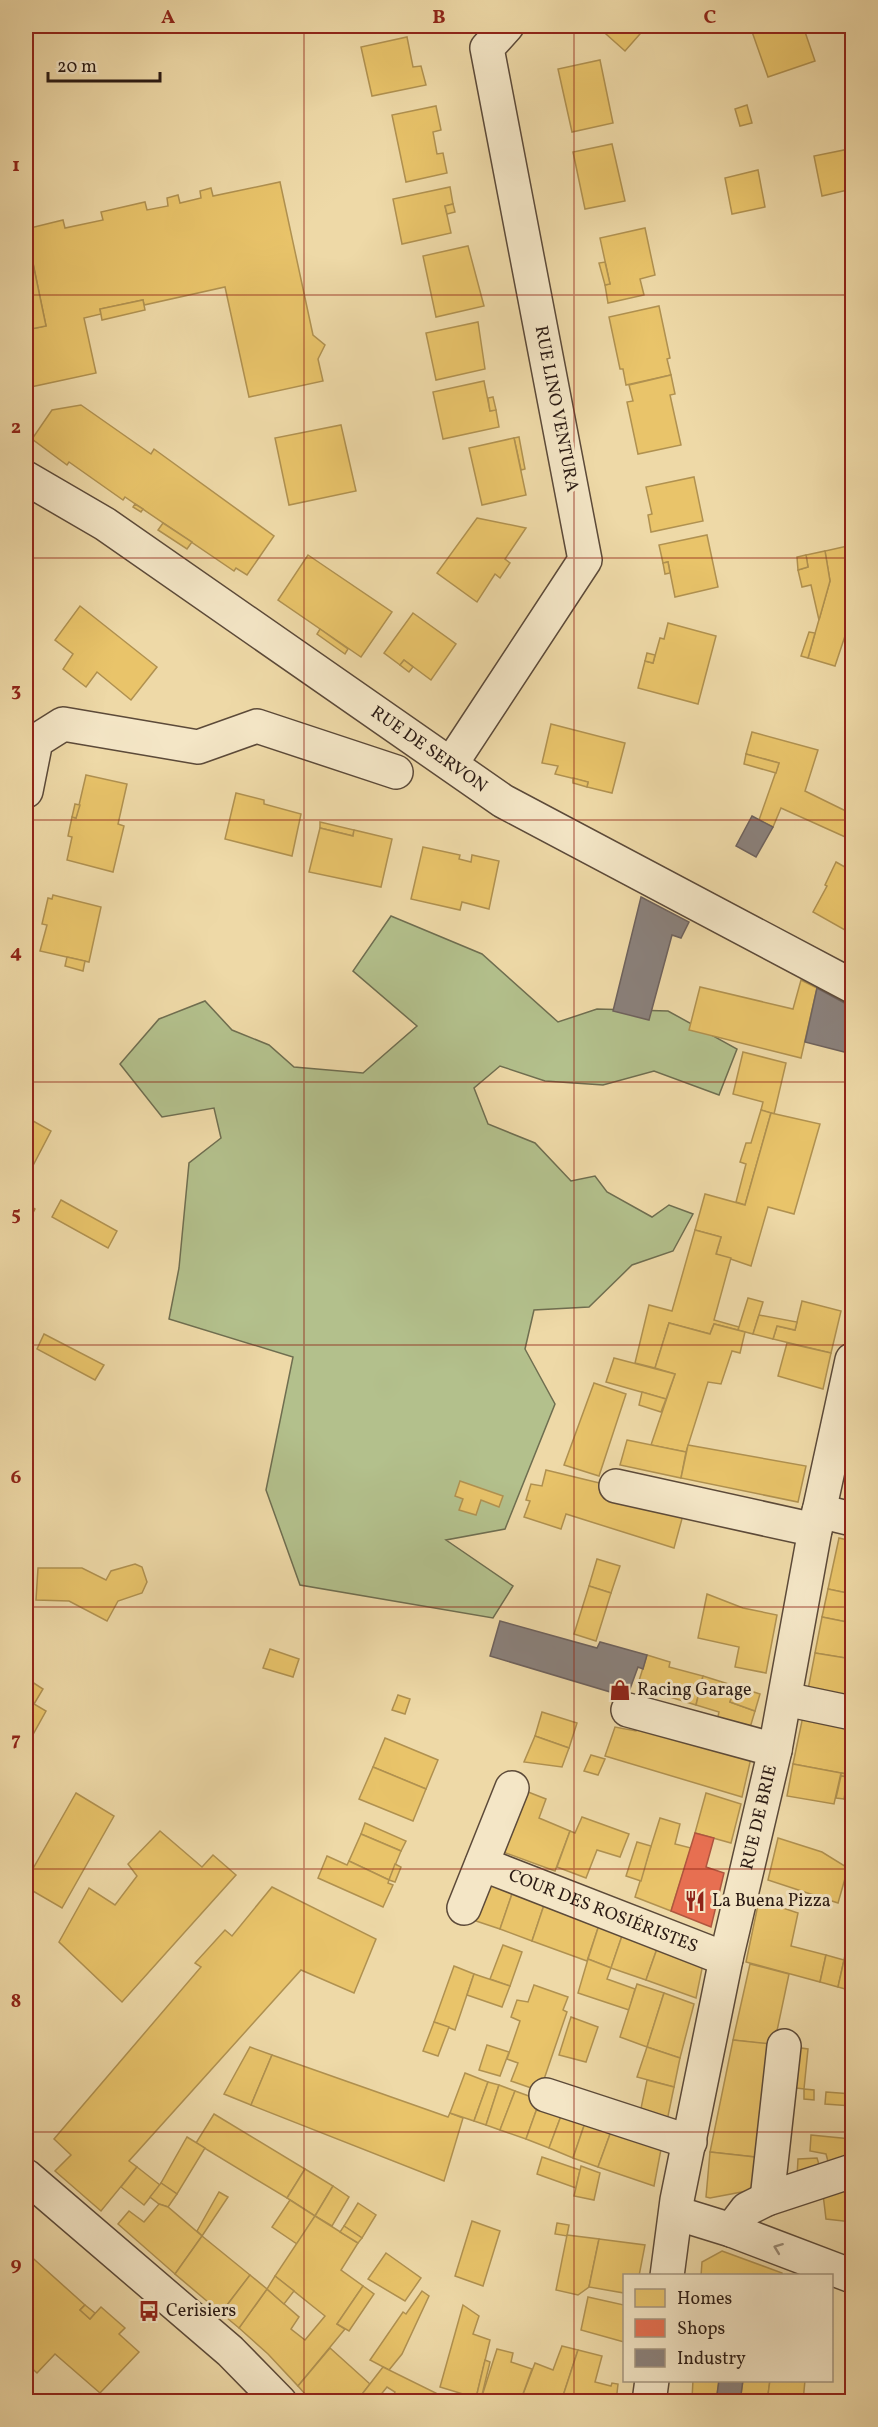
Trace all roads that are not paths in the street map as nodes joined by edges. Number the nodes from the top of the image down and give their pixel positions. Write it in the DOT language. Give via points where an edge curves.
graph roads {
  1 [pos="507,26"];
  2 [pos="26,478"];
  3 [pos="451,764"];
  4 [pos="396,772"];
  5 [pos="26,791"];
  6 [pos="852,986"];
  7 [pos="852,1360"];
  8 [pos="616,1485"];
  9 [pos="852,1520"];
  10 [pos="817,1521"];
  11 [pos="785,1699"];
  12 [pos="628,1710"];
  13 [pos="852,1713"];
  14 [pos="775,1750"];
  15 [pos="512,1788"];
  16 [pos="482,1864"];
  17 [pos="464,1908"];
  18 [pos="726,1959"];
  19 [pos="784,2046"];
  20 [pos="546,2095"];
  21 [pos="690,2142"];
  22 [pos="852,2171"];
  23 [pos="26,2176"];
  24 [pos="767,2199"];
  25 [pos="676,2214"];
  26 [pos="731,2230"];
  27 [pos="667,2274"];
  28 [pos="852,2276"];
  29 [pos="652,2382"];
  30 [pos="280,2402"];
  31 [pos="649,2402"];
  1 -- 3 [label="street, RUE LINO VENTURA" via="487,48 585,560"];
  2 -- 3 [label="street, RUE DE SERVON" via="105,524"];
  3 -- 6 [label="street, RUE DE SERVON" via="504,801"];
  4 -- 5 [label="street" via="257,726 198,747 63,724 36,741"];
  7 -- 10 [label="street, RUE DE BRIE"];
  8 -- 10 [label="street"];
  9 -- 10 [label="street"];
  10 -- 11 [label="street, RUE DE BRIE"];
  11 -- 13 [label="street"];
  11 -- 14 [label="street, RUE DE BRIE"];
  12 -- 14 [label="street"];
  14 -- 18 [label="street, RUE DE BRIE"];
  15 -- 16 [label="street"];
  16 -- 17 [label="street"];
  16 -- 18 [label="street, COUR DES ROSIÉRISTES"];
  18 -- 21 [label="street, RUE DE BRIE"];
  19 -- 24 [label="street"];
  20 -- 21 [label="street"];
  21 -- 25 [label="street, RUE DE BRIE"];
  22 -- 24 [label="street"];
  23 -- 30 [label="street" via="230,2351"];
  24 -- 26 [label="street" via="747,2209"];
  25 -- 26 [label="street"];
  25 -- 27 [label="street, RUE DE BRIE"];
  28 -- 26 [label="street, one-way"];
  29 -- 31 [label="street"];
}
